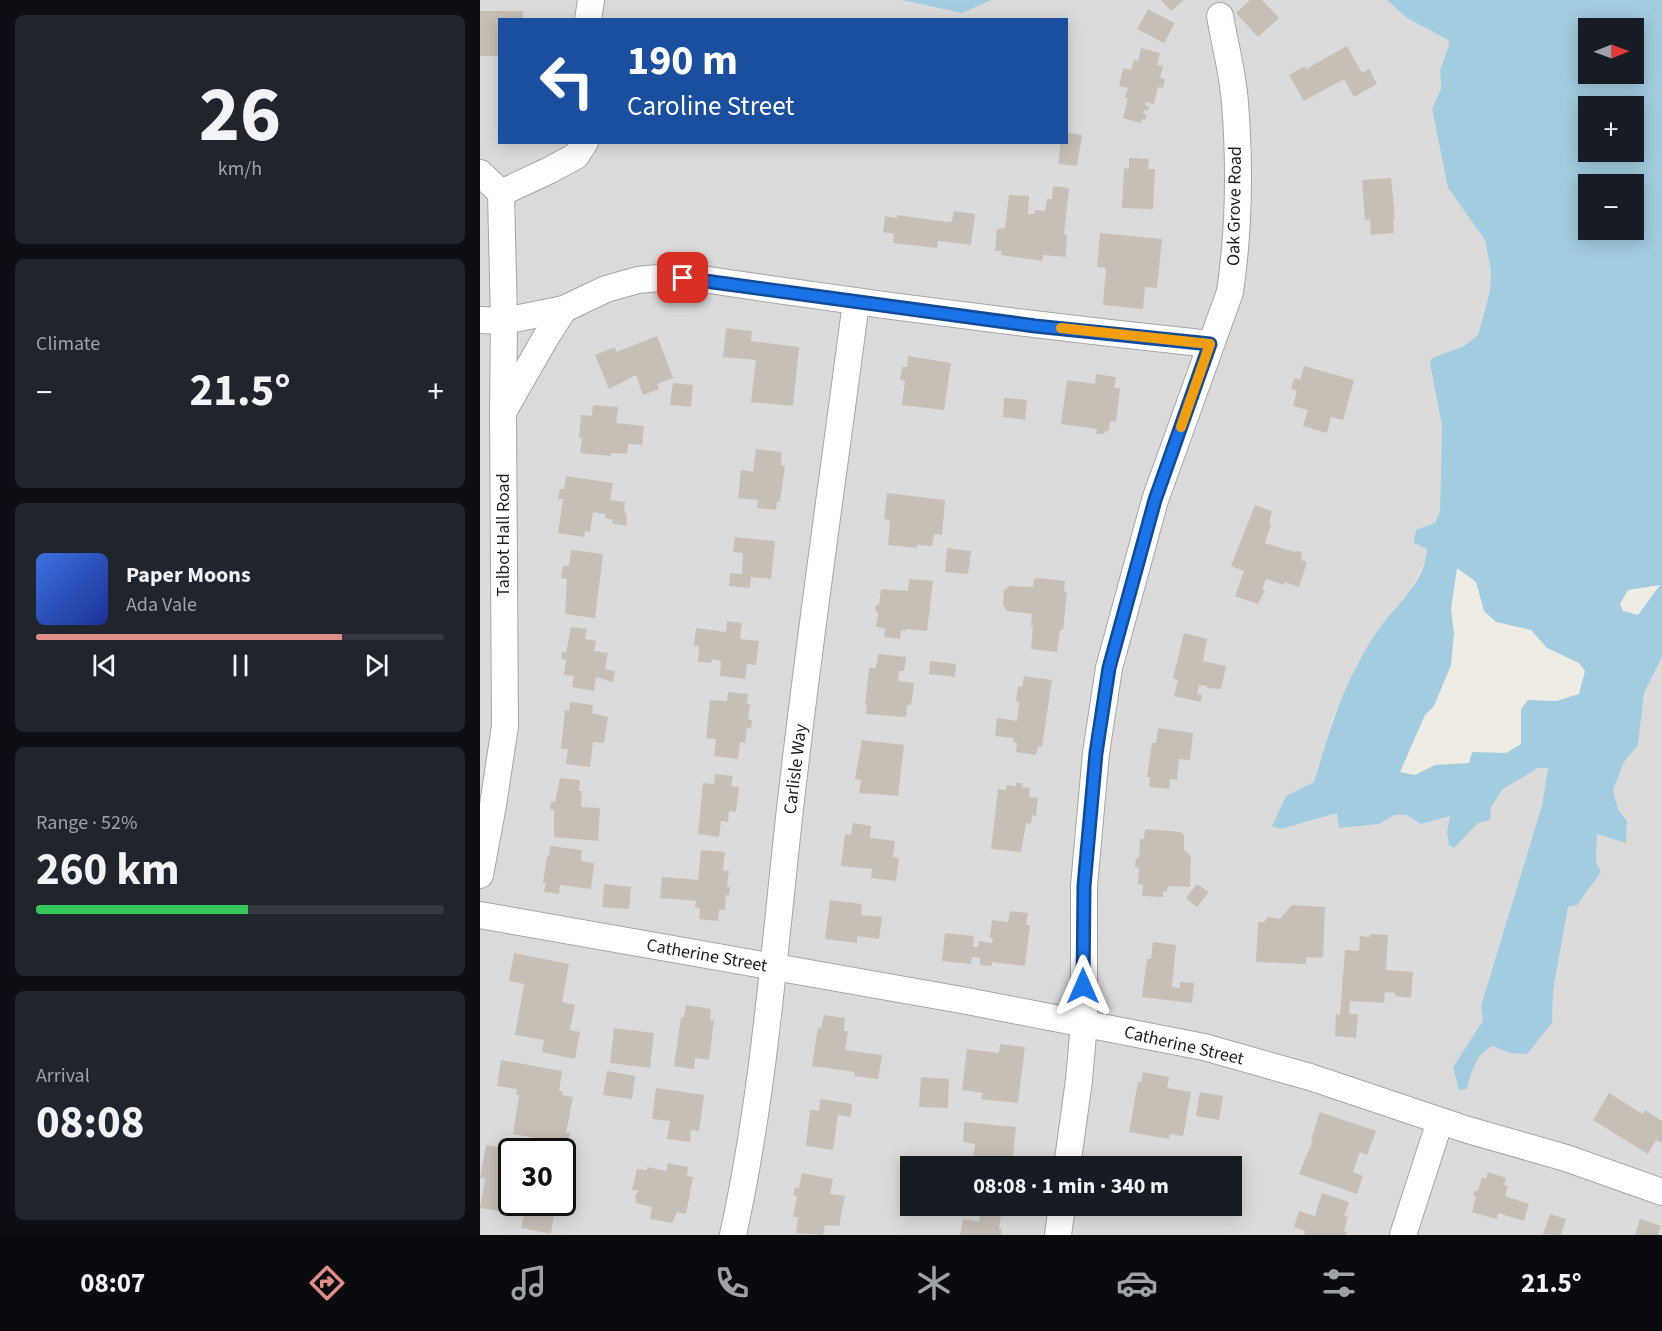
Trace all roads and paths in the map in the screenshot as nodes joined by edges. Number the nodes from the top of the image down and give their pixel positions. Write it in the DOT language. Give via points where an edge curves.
graph roads {
  1 [pos="591,0"];
  2 [pos="1220,16"];
  3 [pos="588,18"];
  4 [pos="584,144"];
  5 [pos="480,173"];
  6 [pos="501,193"];
  7 [pos="856,302"];
  8 [pos="564,309"];
  9 [pos="492,320"];
  10 [pos="1210,344"];
  11 [pos="502,412"];
  12 [pos="480,875"];
  13 [pos="480,915"];
  14 [pos="774,967"];
  15 [pos="1084,1023"];
  16 [pos="1440,1121"];
  17 [pos="1069,1156"];
  18 [pos="1662,1192"];
  19 [pos="1061,1216"];
  20 [pos="733,1235"];
  21 [pos="1058,1235"];
  22 [pos="1402,1235"];
  1 -- 3 [label="street"];
  2 -- 10 [label="street, Oak Grove Road" via="1235,101 1238,215 1230,292"];
  4 -- 6 [label="street" via="576,156"];
  5 -- 6 [label="street"];
  6 -- 9 [label="street, Talbot Hall Road"];
  7 -- 8 [label="street" via="670,277 606,289"];
  7 -- 10 [label="street"];
  7 -- 14 [label="street, Carlisle Way" via="790,807"];
  8 -- 9 [label="street"];
  8 -- 11 [label="street"];
  9 -- 11 [label="street, Talbot Hall Road"];
  10 -- 15 [label="street, Oak Grove Road" via="1155,500 1109,668 1096,753 1084,886"];
  11 -- 12 [label="street, Talbot Hall Road" via="505,726"];
  13 -- 14 [label="street, Catherine Street"];
  14 -- 15 [label="street, Catherine Street"];
  14 -- 20 [label="street, Carlisle Way" via="744,1187"];
  15 -- 16 [label="street, Catherine Street" via="1204,1047 1310,1077"];
  15 -- 17 [label="street, Oak Grove Road"];
  16 -- 18 [label="street, Catherine Street" via="1566,1158"];
  16 -- 22 [label="street"];
  19 -- 21 [label="street"];
}
